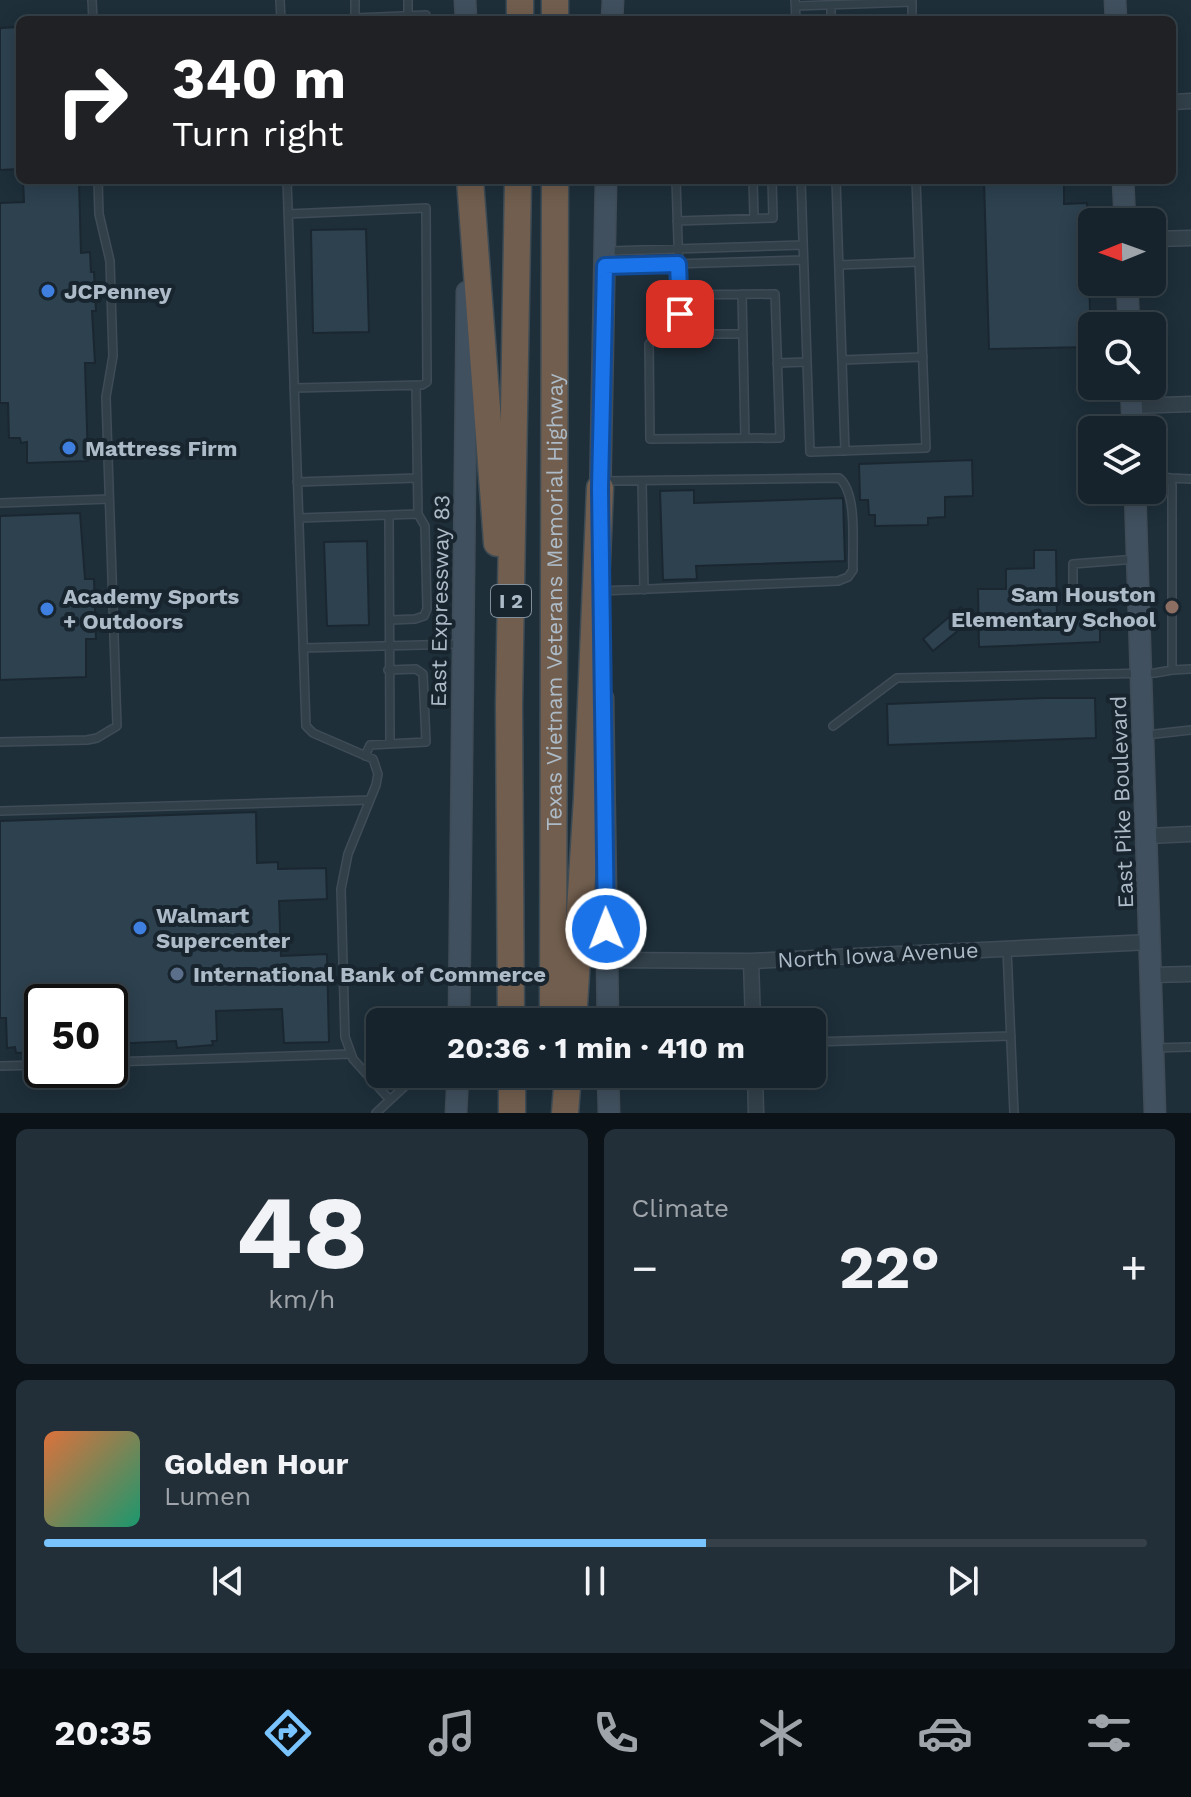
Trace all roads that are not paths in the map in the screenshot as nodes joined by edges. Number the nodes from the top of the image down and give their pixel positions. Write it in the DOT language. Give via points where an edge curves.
graph roads {
  1 [pos="408,0"];
  2 [pos="796,3"];
  3 [pos="831,5"];
  4 [pos="408,15"];
  5 [pos="395,16"];
  6 [pos="426,16"];
  7 [pos="831,16"];
  8 [pos="912,16"];
  9 [pos="98,184"];
  10 [pos="287,184"];
  11 [pos="469,184"];
  12 [pos="469,184"];
  13 [pos="518,184"];
  14 [pos="555,184"];
  15 [pos="606,184"];
  16 [pos="676,184"];
  17 [pos="753,184"];
  18 [pos="772,184"];
  19 [pos="801,184"];
  20 [pos="836,184"];
  21 [pos="916,184"];
  22 [pos="1123,184"];
  23 [pos="1124,208"];
  24 [pos="288,214"];
  25 [pos="754,218"];
  26 [pos="677,221"];
  27 [pos="1191,238"];
  28 [pos="1166,239"];
  29 [pos="802,245"];
  30 [pos="678,249"];
  31 [pos="605,258"];
  32 [pos="803,260"];
  33 [pos="919,262"];
  34 [pos="678,264"];
  35 [pos="839,265"];
  36 [pos="742,294"];
  37 [pos="679,295"];
  38 [pos="681,334"];
  39 [pos="743,334"];
  40 [pos="923,357"];
  41 [pos="842,360"];
  42 [pos="807,362"];
  43 [pos="777,363"];
  44 [pos="416,385"];
  45 [pos="294,388"];
  46 [pos="1162,400"];
  47 [pos="1191,404"];
  48 [pos="745,438"];
  49 [pos="845,451"];
  50 [pos="1166,477"];
  51 [pos="417,478"];
  52 [pos="1171,478"];
  53 [pos="1191,479"];
  54 [pos="642,481"];
  55 [pos="297,482"];
  56 [pos="600,485"];
  57 [pos="109,499"];
  58 [pos="0,503"];
  59 [pos="1136,504"];
  60 [pos="418,514"];
  61 [pos="389,515"];
  62 [pos="299,518"];
  63 [pos="1138,559"];
  64 [pos="644,590"];
  65 [pos="601,591"];
  66 [pos="1139,595"];
  67 [pos="391,620"];
  68 [pos="463,644"];
  69 [pos="391,646"];
  70 [pos="303,648"];
  71 [pos="1191,669"];
  72 [pos="388,670"];
  73 [pos="1172,670"];
  74 [pos="1142,673"];
  75 [pos="509,705"];
  76 [pos="833,726"];
  77 [pos="1191,730"];
  78 [pos="1144,735"];
  79 [pos="0,742"];
  80 [pos="390,743"];
  81 [pos="365,756"];
  82 [pos="370,800"];
  83 [pos="0,811"];
  84 [pos="1191,834"];
  85 [pos="1148,836"];
  86 [pos="1150,942"];
  87 [pos="1007,949"];
  88 [pos="607,960"];
  89 [pos="751,961"];
  90 [pos="1191,974"];
  91 [pos="1151,975"];
  92 [pos="459,1008"];
  93 [pos="511,1008"];
  94 [pos="553,1008"];
  95 [pos="574,1008"];
  96 [pos="608,1008"];
  97 [pos="753,1008"];
  98 [pos="1011,1036"];
  99 [pos="826,1042"];
  100 [pos="1191,1047"];
  101 [pos="1154,1048"];
  102 [pos="351,1054"];
  103 [pos="128,1061"];
  104 [pos="24,1065"];
  105 [pos="0,1066"];
  106 [pos="403,1088"];
  107 [pos="457,1088"];
  108 [pos="512,1088"];
  109 [pos="553,1088"];
  110 [pos="567,1088"];
  111 [pos="608,1088"];
  112 [pos="755,1088"];
  113 [pos="390,1100"];
  114 [pos="376,1113"];
  115 [pos="456,1113"];
  116 [pos="512,1113"];
  117 [pos="552,1113"];
  118 [pos="565,1113"];
  119 [pos="609,1113"];
  120 [pos="756,1113"];
  121 [pos="1014,1113"];
  122 [pos="1155,1113"];
  1 -- 4 [label="lane"];
  2 -- 3 [label="lane"];
  3 -- 7 [label="lane"];
  3 -- 8 [label="lane" via="912,2"];
  4 -- 5 [label="lane"];
  4 -- 6 [label="lane"];
  9 -- 57 [label="lane" via="109,251 113,356 106,397"];
  10 -- 24 [label="lane"];
  11 -- 68 [label="main road, East Expressway 83"];
  12 -- 75 [label="highway"];
  13 -- 75 [label="highway, Texas Vietnam Veterans Memorial Highway / I 2"];
  14 -- 94 [label="highway, Texas Vietnam Veterans Memorial Highway / I 2"];
  15 -- 31 [label="main road"];
  16 -- 26 [label="lane"];
  17 -- 25 [label="lane"];
  18 -- 25 [label="lane" via="773,218"];
  19 -- 29 [label="lane"];
  20 -- 35 [label="lane"];
  21 -- 33 [label="lane"];
  22 -- 23 [label="main road"];
  24 -- 44 [label="lane" via="426,208 427,382"];
  24 -- 45 [label="lane"];
  25 -- 26 [label="lane"];
  26 -- 30 [label="lane"];
  27 -- 28 [label="street"];
  29 -- 30 [label="lane"];
  29 -- 32 [label="lane"];
  30 -- 31 [label="lane"];
  30 -- 34 [label="lane"];
  31 -- 34 [label="lane"];
  31 -- 56 [label="main road"];
  32 -- 34 [label="lane"];
  32 -- 42 [label="lane"];
  33 -- 35 [label="lane"];
  33 -- 40 [label="lane"];
  34 -- 37 [label="lane"];
  35 -- 41 [label="lane"];
  36 -- 37 [label="lane"];
  36 -- 39 [label="lane"];
  36 -- 43 [label="lane" via="775,294"];
  37 -- 38 [label="lane"];
  38 -- 39 [label="lane"];
  38 -- 48 [label="lane" via="658,334 649,344 650,439"];
  39 -- 48 [label="lane"];
  40 -- 41 [label="lane"];
  40 -- 49 [label="lane" via="926,448"];
  41 -- 49 [label="lane"];
  42 -- 43 [label="lane"];
  42 -- 49 [label="lane" via="810,452"];
  43 -- 48 [label="lane" via="780,438"];
  44 -- 45 [label="lane"];
  44 -- 51 [label="lane"];
  45 -- 55 [label="lane"];
  46 -- 47 [label="street"];
  50 -- 52 [label="lane"];
  51 -- 55 [label="lane"];
  51 -- 60 [label="lane"];
  52 -- 53 [label="lane"];
  52 -- 73 [label="lane"];
  54 -- 56 [label="lane"];
  54 -- 64 [label="lane"];
  54 -- 64 [label="lane" via="839,478 851,496 853,570 838,581"];
  55 -- 62 [label="lane"];
  56 -- 65 [label="main road"];
  56 -- 95 [label="highway"];
  57 -- 58 [label="lane"];
  57 -- 79 [label="lane" via="117,726 87,740"];
  59 -- 63 [label="main road, East Pike Boulevard"];
  60 -- 61 [label="lane"];
  60 -- 67 [label="lane" via="425,526 427,609 415,619"];
  61 -- 62 [label="lane"];
  61 -- 67 [label="lane"];
  62 -- 70 [label="lane"];
  63 -- 66 [label="main road, East Pike Boulevard"];
  63 -- 66 [label="lane" via="1073,564 1073,596"];
  64 -- 65 [label="lane"];
  65 -- 88 [label="main road"];
  66 -- 74 [label="main road, East Pike Boulevard"];
  67 -- 69 [label="lane"];
  68 -- 69 [label="lane"];
  68 -- 92 [label="main road, East Expressway 83"];
  69 -- 70 [label="lane"];
  69 -- 72 [label="lane"];
  70 -- 81 [label="lane" via="306,726"];
  71 -- 73 [label="lane"];
  72 -- 80 [label="lane"];
  72 -- 80 [label="lane" via="420,670 426,742"];
  73 -- 74 [label="lane"];
  74 -- 76 [label="lane" via="897,678"];
  74 -- 78 [label="main road, East Pike Boulevard"];
  75 -- 93 [label="highway, Texas Vietnam Veterans Memorial Highway / I 2"];
  77 -- 78 [label="lane"];
  78 -- 85 [label="main road, East Pike Boulevard"];
  80 -- 81 [label="lane" via="370,745"];
  81 -- 82 [label="lane" via="373,759 378,774"];
  82 -- 83 [label="lane"];
  82 -- 102 [label="lane" via="348,854 341,889 345,1037"];
  84 -- 85 [label="street"];
  85 -- 86 [label="main road, East Pike Boulevard"];
  86 -- 87 [label="street, North Iowa Avenue"];
  86 -- 91 [label="main road, East Pike Boulevard"];
  87 -- 89 [label="street, North Iowa Avenue"];
  87 -- 98 [label="lane"];
  88 -- 89 [label="street, North Iowa Avenue"];
  88 -- 96 [label="main road"];
  89 -- 97 [label="street"];
  90 -- 91 [label="street"];
  91 -- 101 [label="main road, East Pike Boulevard"];
  98 -- 99 [label="lane"];
  98 -- 121 [label="lane"];
  100 -- 101 [label="lane"];
  101 -- 122 [label="main road, East Pike Boulevard"];
  102 -- 103 [label="lane"];
  102 -- 113 [label="lane"];
  104 -- 105 [label="lane"];
  106 -- 113 [label="lane"];
  107 -- 115 [label="main road"];
  108 -- 116 [label="highway"];
  109 -- 117 [label="highway"];
  110 -- 118 [label="highway"];
  111 -- 119 [label="main road"];
  112 -- 120 [label="street"];
  113 -- 114 [label="lane"];
}
